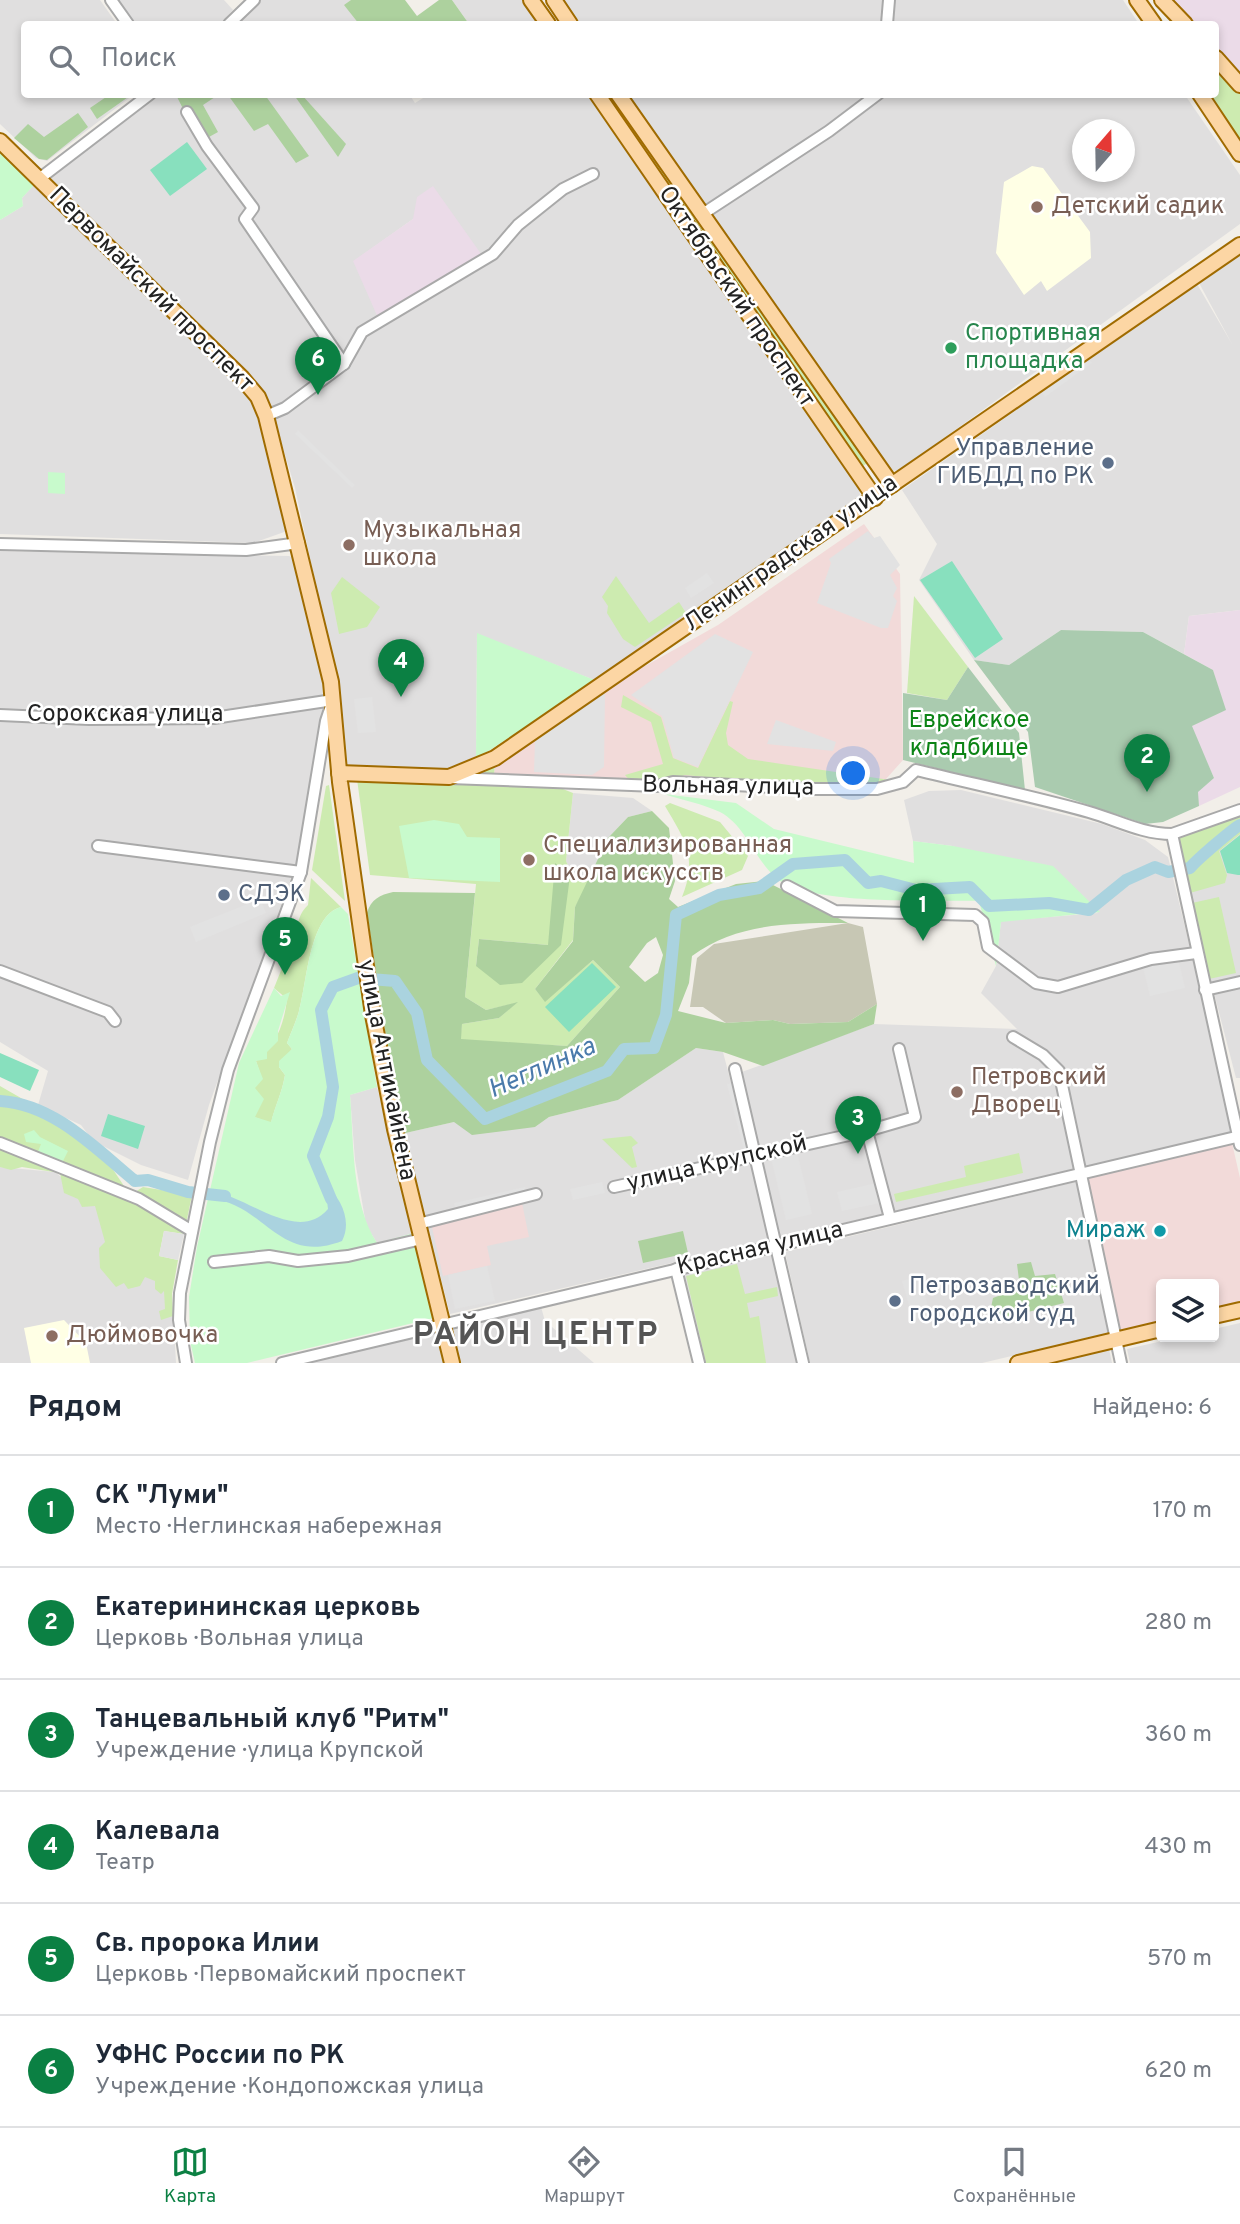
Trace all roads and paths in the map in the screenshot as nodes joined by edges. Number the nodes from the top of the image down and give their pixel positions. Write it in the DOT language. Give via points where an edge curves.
graph roads {
  1 [pos="111,0"];
  2 [pos="254,0"];
  3 [pos="531,0"];
  4 [pos="554,0"];
  5 [pos="889,0"];
  6 [pos="1137,0"];
  7 [pos="1162,0"];
  8 [pos="126,21"];
  9 [pos="232,21"];
  10 [pos="546,21"];
  11 [pos="568,21"];
  12 [pos="887,21"];
  13 [pos="1152,21"];
  14 [pos="1182,21"];
  15 [pos="1219,61"];
  16 [pos="1240,85"];
  17 [pos="145,98"];
  18 [pos="621,98"];
  19 [pos="873,98"];
  20 [pos="1203,98"];
  21 [pos="600,100"];
  22 [pos="187,113"];
  23 [pos="0,141"];
  24 [pos="1240,154"];
  25 [pos="593,174"];
  26 [pos="39,179"];
  27 [pos="701,215"];
  28 [pos="1240,245"];
  29 [pos="344,364"];
  30 [pos="266,416"];
  31 [pos="892,485"];
  32 [pos="876,498"];
  33 [pos="299,543"];
  34 [pos="0,544"];
  35 [pos="333,700"];
  36 [pos="0,715"];
  37 [pos="339,773"];
  38 [pos="449,777"];
  39 [pos="317,783"];
  40 [pos="1240,810"];
  41 [pos="1172,834"];
  42 [pos="98,846"];
  43 [pos="301,872"];
  44 [pos="787,886"];
  45 [pos="1196,953"];
  46 [pos="0,971"];
  47 [pos="1240,982"];
  48 [pos="1205,990"];
  49 [pos="115,1021"];
  50 [pos="1013,1037"];
  51 [pos="899,1049"];
  52 [pos="735,1069"];
  53 [pos="1226,1084"];
  54 [pos="1240,1085"];
  55 [pos="867,1131"];
  56 [pos="1239,1139"];
  57 [pos="0,1143"];
  58 [pos="755,1155"];
  59 [pos="1081,1172"];
  60 [pos="614,1187"];
  61 [pos="536,1194"];
  62 [pos="890,1218"];
  63 [pos="418,1224"];
  64 [pos="192,1231"];
  65 [pos="422,1239"];
  66 [pos="776,1245"];
  67 [pos="214,1262"];
  68 [pos="676,1269"];
  69 [pos="1240,1310"];
  70 [pos="1219,1315"];
  71 [pos="443,1324"];
  72 [pos="1156,1330"];
  73 [pos="1115,1340"];
  74 [pos="186,1363"];
  75 [pos="282,1363"];
  76 [pos="452,1363"];
  77 [pos="699,1363"];
  78 [pos="803,1363"];
  79 [pos="1018,1363"];
  80 [pos="1121,1363"];
  1 -- 8 [label="street"];
  2 -- 9 [label="street"];
  3 -- 10 [label="main road"];
  4 -- 11 [label="main road"];
  5 -- 12 [label="street"];
  6 -- 13 [label="main road"];
  7 -- 14 [label="main road"];
  15 -- 16 [label="main road"];
  17 -- 26 [label="street"];
  18 -- 27 [label="main road, Октябрьский проспект"];
  19 -- 27 [label="street"];
  20 -- 24 [label="main road"];
  21 -- 32 [label="main road, Октябрьский проспект"];
  22 -- 29 [label="street" via="253,208 245,219"];
  23 -- 26 [label="main road, Первомайский проспект"];
  25 -- 29 [label="street" via="554,196 518,225 493,254 362,332"];
  26 -- 30 [label="main road, Первомайский проспект" via="242,378"];
  27 -- 31 [label="main road, Октябрьский проспект"];
  28 -- 31 [label="main road, Ленинградская улица"];
  29 -- 30 [label="street" via="285,408"];
  30 -- 33 [label="main road, Первомайский проспект"];
  31 -- 32 [label="main road, Ленинградская улица"];
  32 -- 38 [label="main road, Ленинградская улица" via="495,758"];
  33 -- 34 [label="street" via="246,550"];
  33 -- 35 [label="main road, Первомайский проспект"];
  35 -- 36 [label="street, Сорокская улица" via="214,718"];
  35 -- 37 [label="main road, Первомайский проспект"];
  35 -- 39 [label="street, Первомайский проспект"];
  37 -- 38 [label="main road, Ленинградская улица"];
  37 -- 39 [label="street, Ленинградская улица" via="325,774"];
  37 -- 63 [label="main road, улица Антикайнена" via="373,1015"];
  38 -- 41 [label="street, Вольная улица" via="877,789 904,782 916,771 1089,812 1143,831"];
  39 -- 43 [label="street, Первомайский проспект"];
  40 -- 41 [label="street, Вольная улица"];
  41 -- 45 [label="street"];
  42 -- 43 [label="street"];
  43 -- 64 [label="street, Первомайский проспект" via="228,1070"];
  44 -- 45 [label="street" via="835,911 975,915 983,922 988,947 1035,983 1058,987 1151,959"];
  45 -- 48 [label="street"];
  46 -- 49 [label="street" via="108,1012"];
  47 -- 48 [label="street"];
  48 -- 53 [label="street"];
  50 -- 59 [label="street" via="1059,1071"];
  51 -- 55 [label="street, улица Крупской" via="915,1117"];
  52 -- 58 [label="street"];
  53 -- 54 [label="street"];
  53 -- 56 [label="street"];
  55 -- 58 [label="street, улица Крупской"];
  55 -- 62 [label="street"];
  56 -- 59 [label="street, Красная улица"];
  57 -- 64 [label="street" via="139,1199"];
  58 -- 60 [label="street, улица Крупской"];
  58 -- 66 [label="street"];
  59 -- 62 [label="street, Красная улица"];
  59 -- 73 [label="street"];
  61 -- 63 [label="street"];
  62 -- 66 [label="street, Красная улица"];
  63 -- 65 [label="main road, улица Антикайнена"];
  64 -- 74 [label="street, Первомайский проспект" via="180,1293"];
  65 -- 67 [label="street" via="330,1258 298,1261 269,1256"];
  65 -- 71 [label="main road, улица Антикайнена"];
  66 -- 68 [label="street, Красная улица"];
  66 -- 78 [label="street"];
  68 -- 71 [label="street, Красная улица"];
  68 -- 77 [label="street"];
  69 -- 70 [label="main road"];
  71 -- 75 [label="street, Красная улица"];
  71 -- 76 [label="main road, улица Антикайнена"];
  72 -- 73 [label="main road"];
  73 -- 79 [label="main road"];
  73 -- 80 [label="street"];
}
